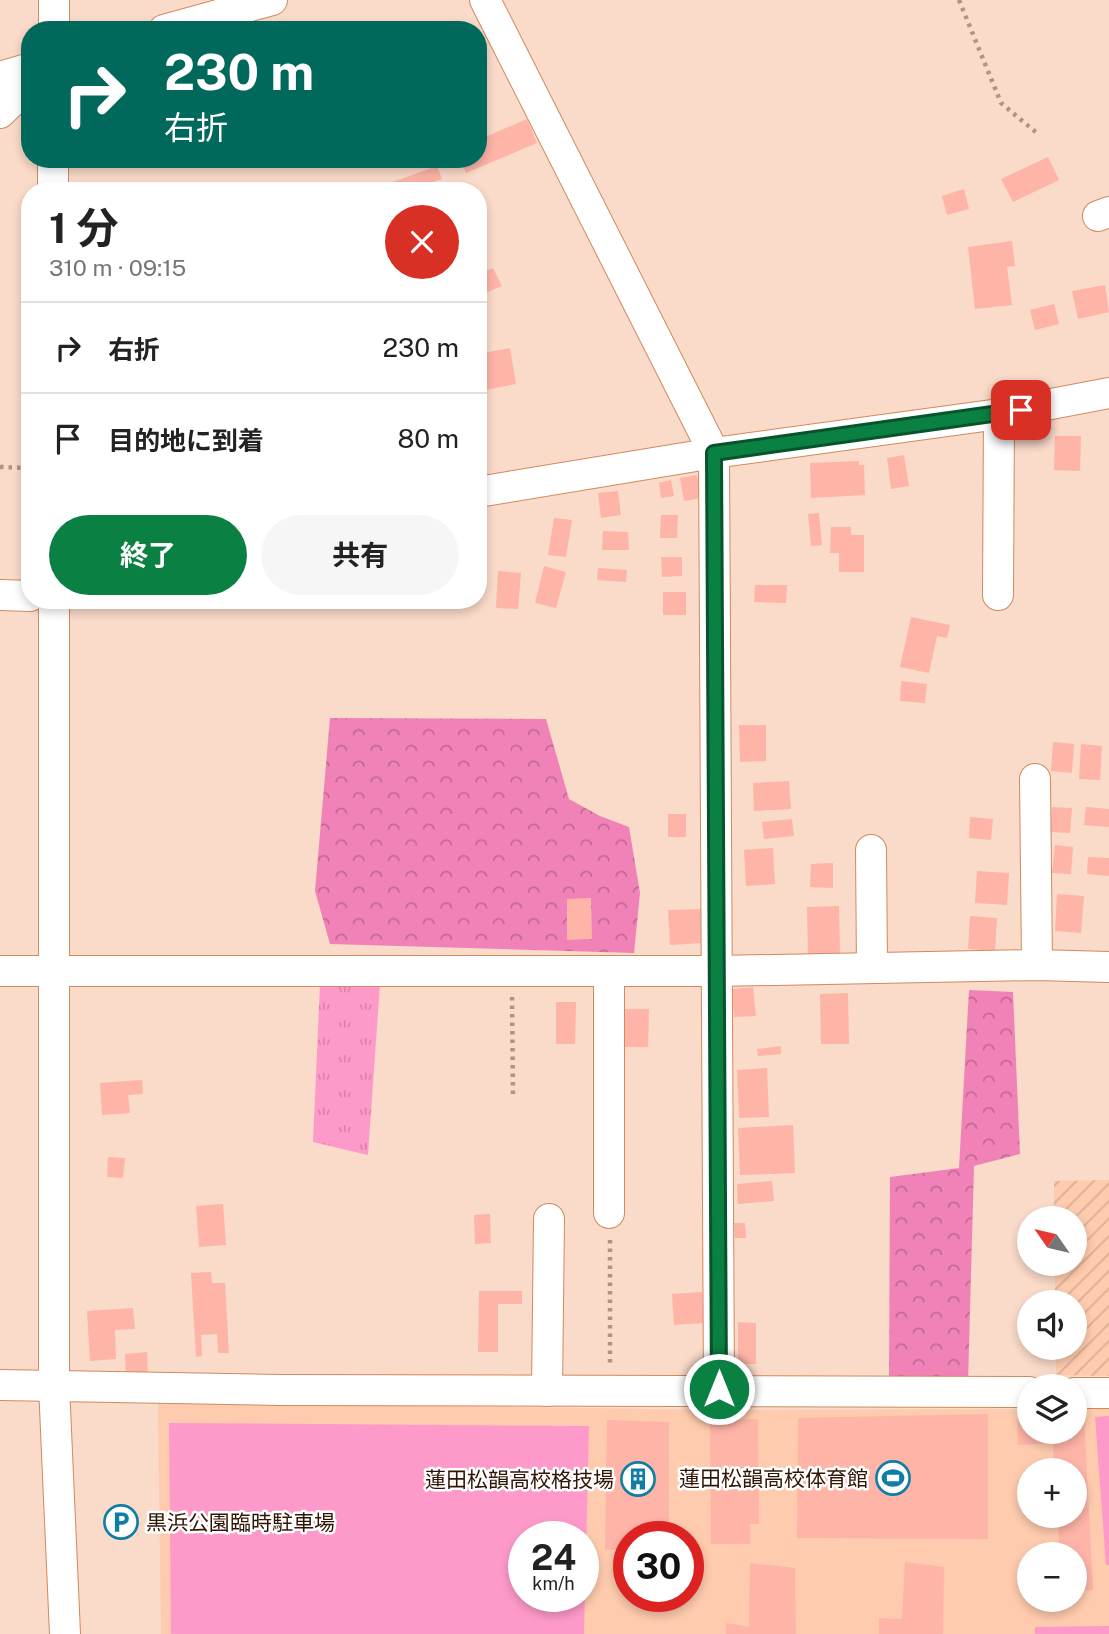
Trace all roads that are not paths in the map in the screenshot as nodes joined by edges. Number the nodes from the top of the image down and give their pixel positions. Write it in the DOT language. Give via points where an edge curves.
graph roads {
  1 [pos="54,0"];
  2 [pos="272,0"];
  3 [pos="485,0"];
  4 [pos="54,21"];
  5 [pos="196,21"];
  6 [pos="21,71"];
  7 [pos="0,77"];
  8 [pos="21,93"];
  9 [pos="0,113"];
  10 [pos="1109,393"];
  11 [pos="999,414"];
  12 [pos="714,453"];
  13 [pos="487,491"];
  14 [pos="0,595"];
  15 [pos="998,595"];
  16 [pos="21,596"];
  17 [pos="54,609"];
  18 [pos="1035,779"];
  19 [pos="871,850"];
  20 [pos="1037,965"];
  21 [pos="1109,967"];
  22 [pos="872,968"];
  23 [pos="0,971"];
  24 [pos="54,971"];
  25 [pos="610,971"];
  26 [pos="716,971"];
  27 [pos="610,1213"];
  28 [pos="549,1219"];
  29 [pos="0,1385"];
  30 [pos="54,1385"];
  31 [pos="719,1389"];
  32 [pos="547,1391"];
  33 [pos="1017,1392"];
  34 [pos="1087,1393"];
  35 [pos="1109,1393"];
  36 [pos="65,1634"];
  1 -- 4 [label="street"];
  2 -- 5 [label="street"];
  3 -- 12 [label="street"];
  6 -- 7 [label="street"];
  8 -- 9 [label="street"];
  10 -- 11 [label="street"];
  11 -- 12 [label="street"];
  11 -- 15 [label="street"];
  12 -- 13 [label="street"];
  12 -- 26 [label="street"];
  14 -- 16 [label="street"];
  17 -- 24 [label="street"];
  18 -- 20 [label="street"];
  19 -- 22 [label="street"];
  20 -- 21 [label="street"];
  20 -- 22 [label="street"];
  22 -- 26 [label="street"];
  23 -- 24 [label="street"];
  24 -- 25 [label="street"];
  24 -- 30 [label="street"];
  25 -- 26 [label="street"];
  25 -- 27 [label="street"];
  26 -- 31 [label="street"];
  28 -- 32 [label="street"];
  29 -- 30 [label="street"];
  30 -- 32 [label="street"];
  30 -- 36 [label="street"];
  31 -- 32 [label="street"];
  31 -- 33 [label="street"];
  34 -- 35 [label="street"];
}
